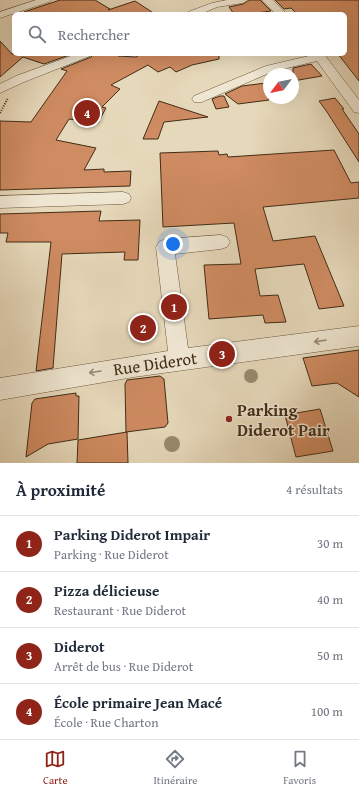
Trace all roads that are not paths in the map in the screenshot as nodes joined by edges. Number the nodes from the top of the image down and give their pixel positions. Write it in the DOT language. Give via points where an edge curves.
graph roads {
  1 [pos="24,0"];
  2 [pos="46,0"];
  3 [pos="244,0"];
  4 [pos="267,0"];
  5 [pos="17,9"];
  6 [pos="197,12"];
  7 [pos="280,12"];
  8 [pos="0,15"];
  9 [pos="81,56"];
  10 [pos="319,56"];
  11 [pos="0,84"];
  12 [pos="198,99"];
  13 [pos="359,109"];
  14 [pos="123,198"];
  15 [pos="0,202"];
  16 [pos="221,242"];
  17 [pos="359,336"];
  18 [pos="179,359"];
  19 [pos="0,389"];
  1 -- 5 [label="street"];
  2 -- 5 [label="street"];
  3 -- 6 [label="street" via="215,5"];
  4 -- 7 [label="street"];
  5 -- 8 [label="street"];
  9 -- 11 [label="street"];
  10 -- 12 [label="street" via="270,68"];
  10 -- 13 [label="street"];
  14 -- 15 [label="street"];
  16 -- 18 [label="street" via="165,247"];
  17 -- 18 [label="street, Rue Diderot, one-way"];
  18 -- 19 [label="street, Rue Diderot, one-way"];
}
